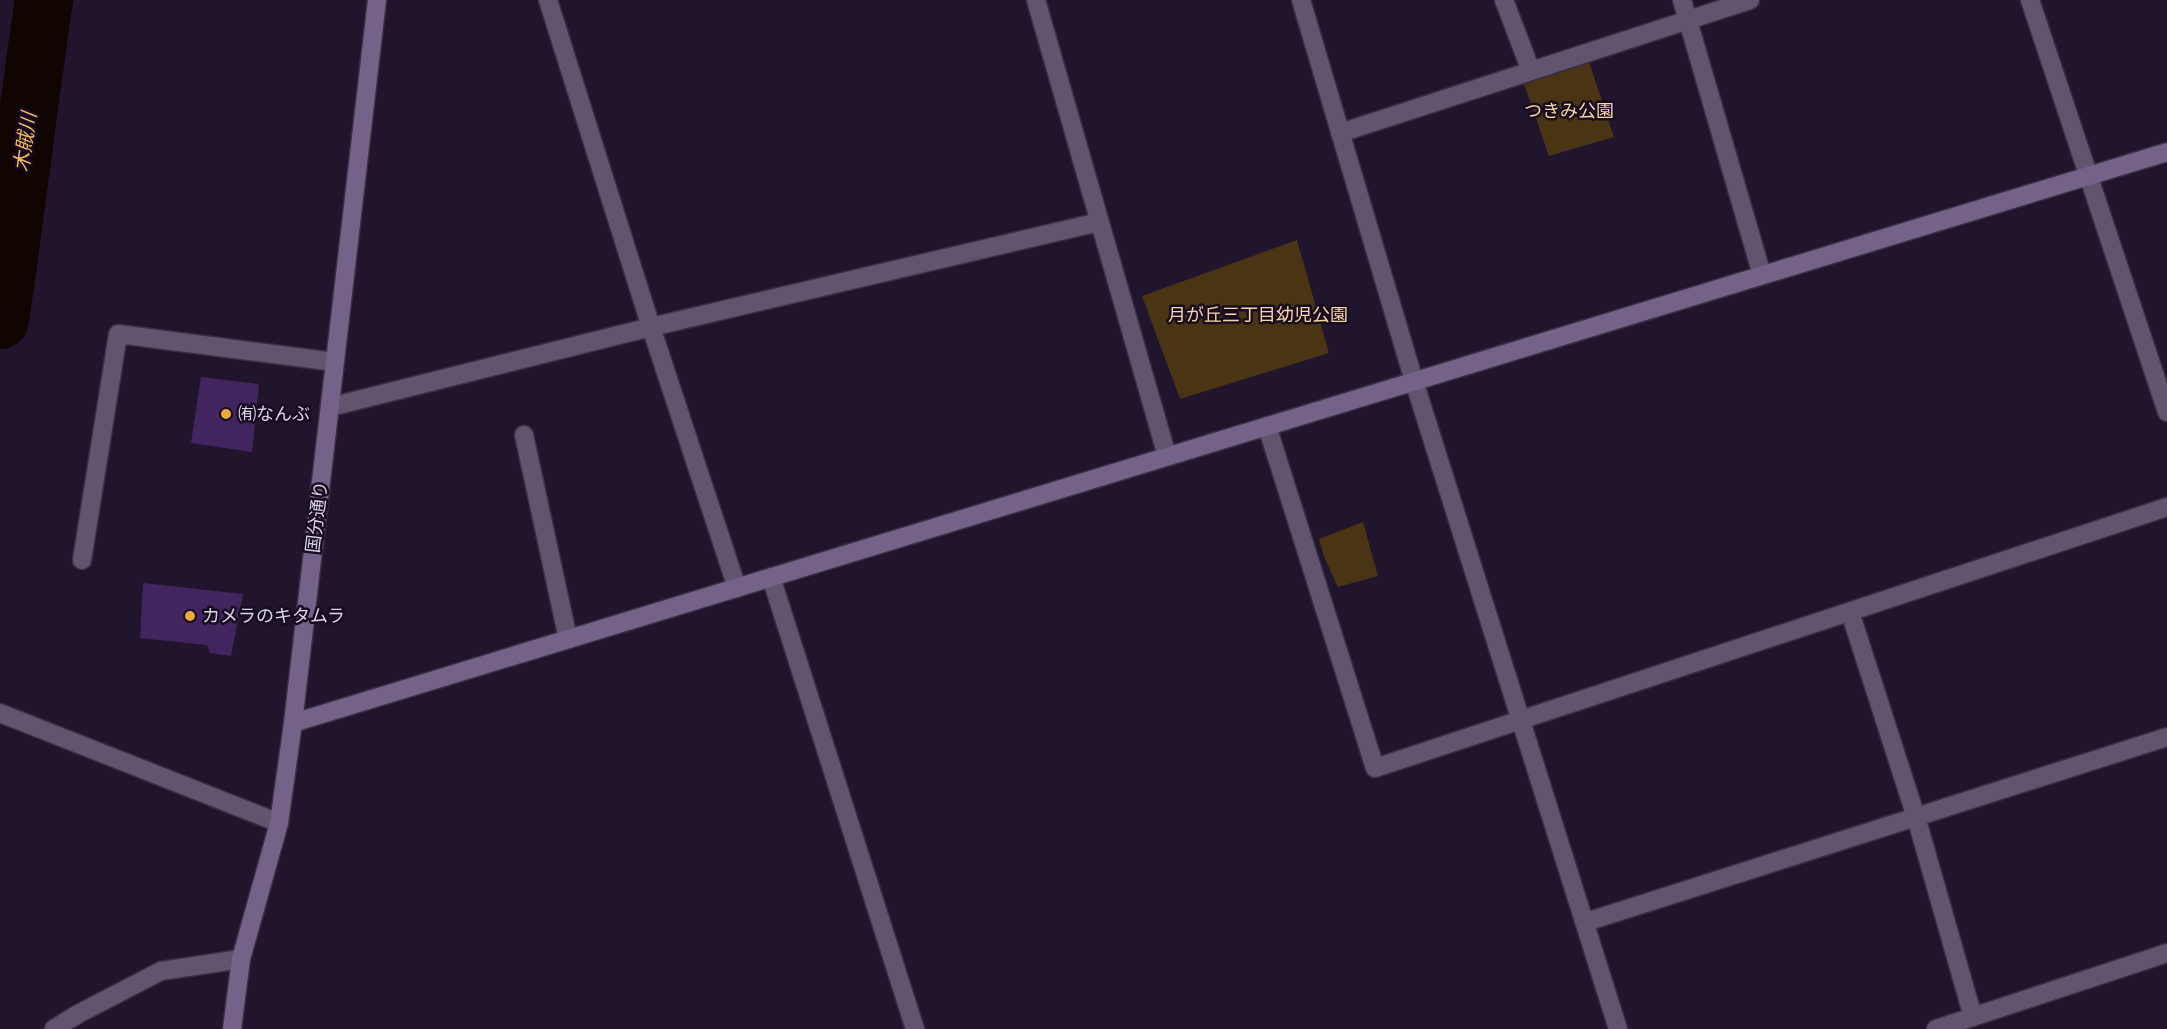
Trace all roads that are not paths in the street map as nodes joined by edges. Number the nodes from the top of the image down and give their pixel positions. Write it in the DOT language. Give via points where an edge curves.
graph roads {
  1 [pos="377,0"];
  2 [pos="548,0"];
  3 [pos="1036,0"];
  4 [pos="1301,0"];
  5 [pos="1504,0"];
  6 [pos="1682,0"];
  7 [pos="1750,0"];
  8 [pos="2030,0"];
  9 [pos="1687,20"];
  10 [pos="1531,71"];
  11 [pos="1341,133"];
  12 [pos="2167,152"];
  13 [pos="2087,176"];
  14 [pos="1100,222"];
  15 [pos="1762,275"];
  16 [pos="651,327"];
  17 [pos="335,362"];
  18 [pos="1414,381"];
  19 [pos="2164,393"];
  20 [pos="330,407"];
  21 [pos="2167,412"];
  22 [pos="1267,426"];
  23 [pos="524,435"];
  24 [pos="1167,456"];
  25 [pos="2167,507"];
  26 [pos="82,560"];
  27 [pos="771,577"];
  28 [pos="737,588"];
  29 [pos="1850,612"];
  30 [pos="568,639"];
  31 [pos="0,713"];
  32 [pos="1522,720"];
  33 [pos="293,723"];
  34 [pos="2167,737"];
  35 [pos="1916,817"];
  36 [pos="279,823"];
  37 [pos="1586,922"];
  38 [pos="2167,953"];
  39 [pos="241,959"];
  40 [pos="1973,1017"];
  41 [pos="54,1029"];
  42 [pos="232,1029"];
  43 [pos="915,1029"];
  44 [pos="1618,1029"];
  45 [pos="1936,1029"];
  1 -- 17 [label="street, 国分通り"];
  2 -- 16 [label="street"];
  3 -- 14 [label="street"];
  4 -- 11 [label="street"];
  5 -- 10 [label="street"];
  6 -- 9 [label="street"];
  7 -- 9 [label="street"];
  8 -- 13 [label="street"];
  9 -- 10 [label="street"];
  9 -- 15 [label="street"];
  10 -- 11 [label="street"];
  11 -- 18 [label="street"];
  12 -- 13 [label="street"];
  13 -- 15 [label="street"];
  13 -- 19 [label="street"];
  14 -- 16 [label="street"];
  14 -- 24 [label="street"];
  15 -- 18 [label="street"];
  16 -- 20 [label="street"];
  16 -- 28 [label="street"];
  17 -- 20 [label="street, 国分通り"];
  17 -- 26 [label="street" via="118,333"];
  18 -- 22 [label="street"];
  18 -- 32 [label="street"];
  19 -- 21 [label="street"];
  20 -- 33 [label="street, 国分通り"];
  22 -- 24 [label="street"];
  22 -- 32 [label="street" via="1375,768"];
  23 -- 30 [label="street"];
  24 -- 27 [label="street"];
  25 -- 29 [label="street"];
  27 -- 28 [label="street"];
  27 -- 43 [label="street"];
  28 -- 30 [label="street"];
  29 -- 32 [label="street"];
  29 -- 35 [label="street"];
  30 -- 33 [label="street"];
  31 -- 36 [label="street"];
  32 -- 37 [label="street"];
  33 -- 36 [label="street, 国分通り"];
  34 -- 35 [label="street"];
  35 -- 37 [label="street"];
  35 -- 40 [label="street"];
  36 -- 39 [label="street, 国分通り"];
  37 -- 44 [label="street"];
  38 -- 40 [label="street"];
  39 -- 41 [label="street" via="161,971"];
  39 -- 42 [label="street, 国分通り"];
  40 -- 45 [label="street"];
}
